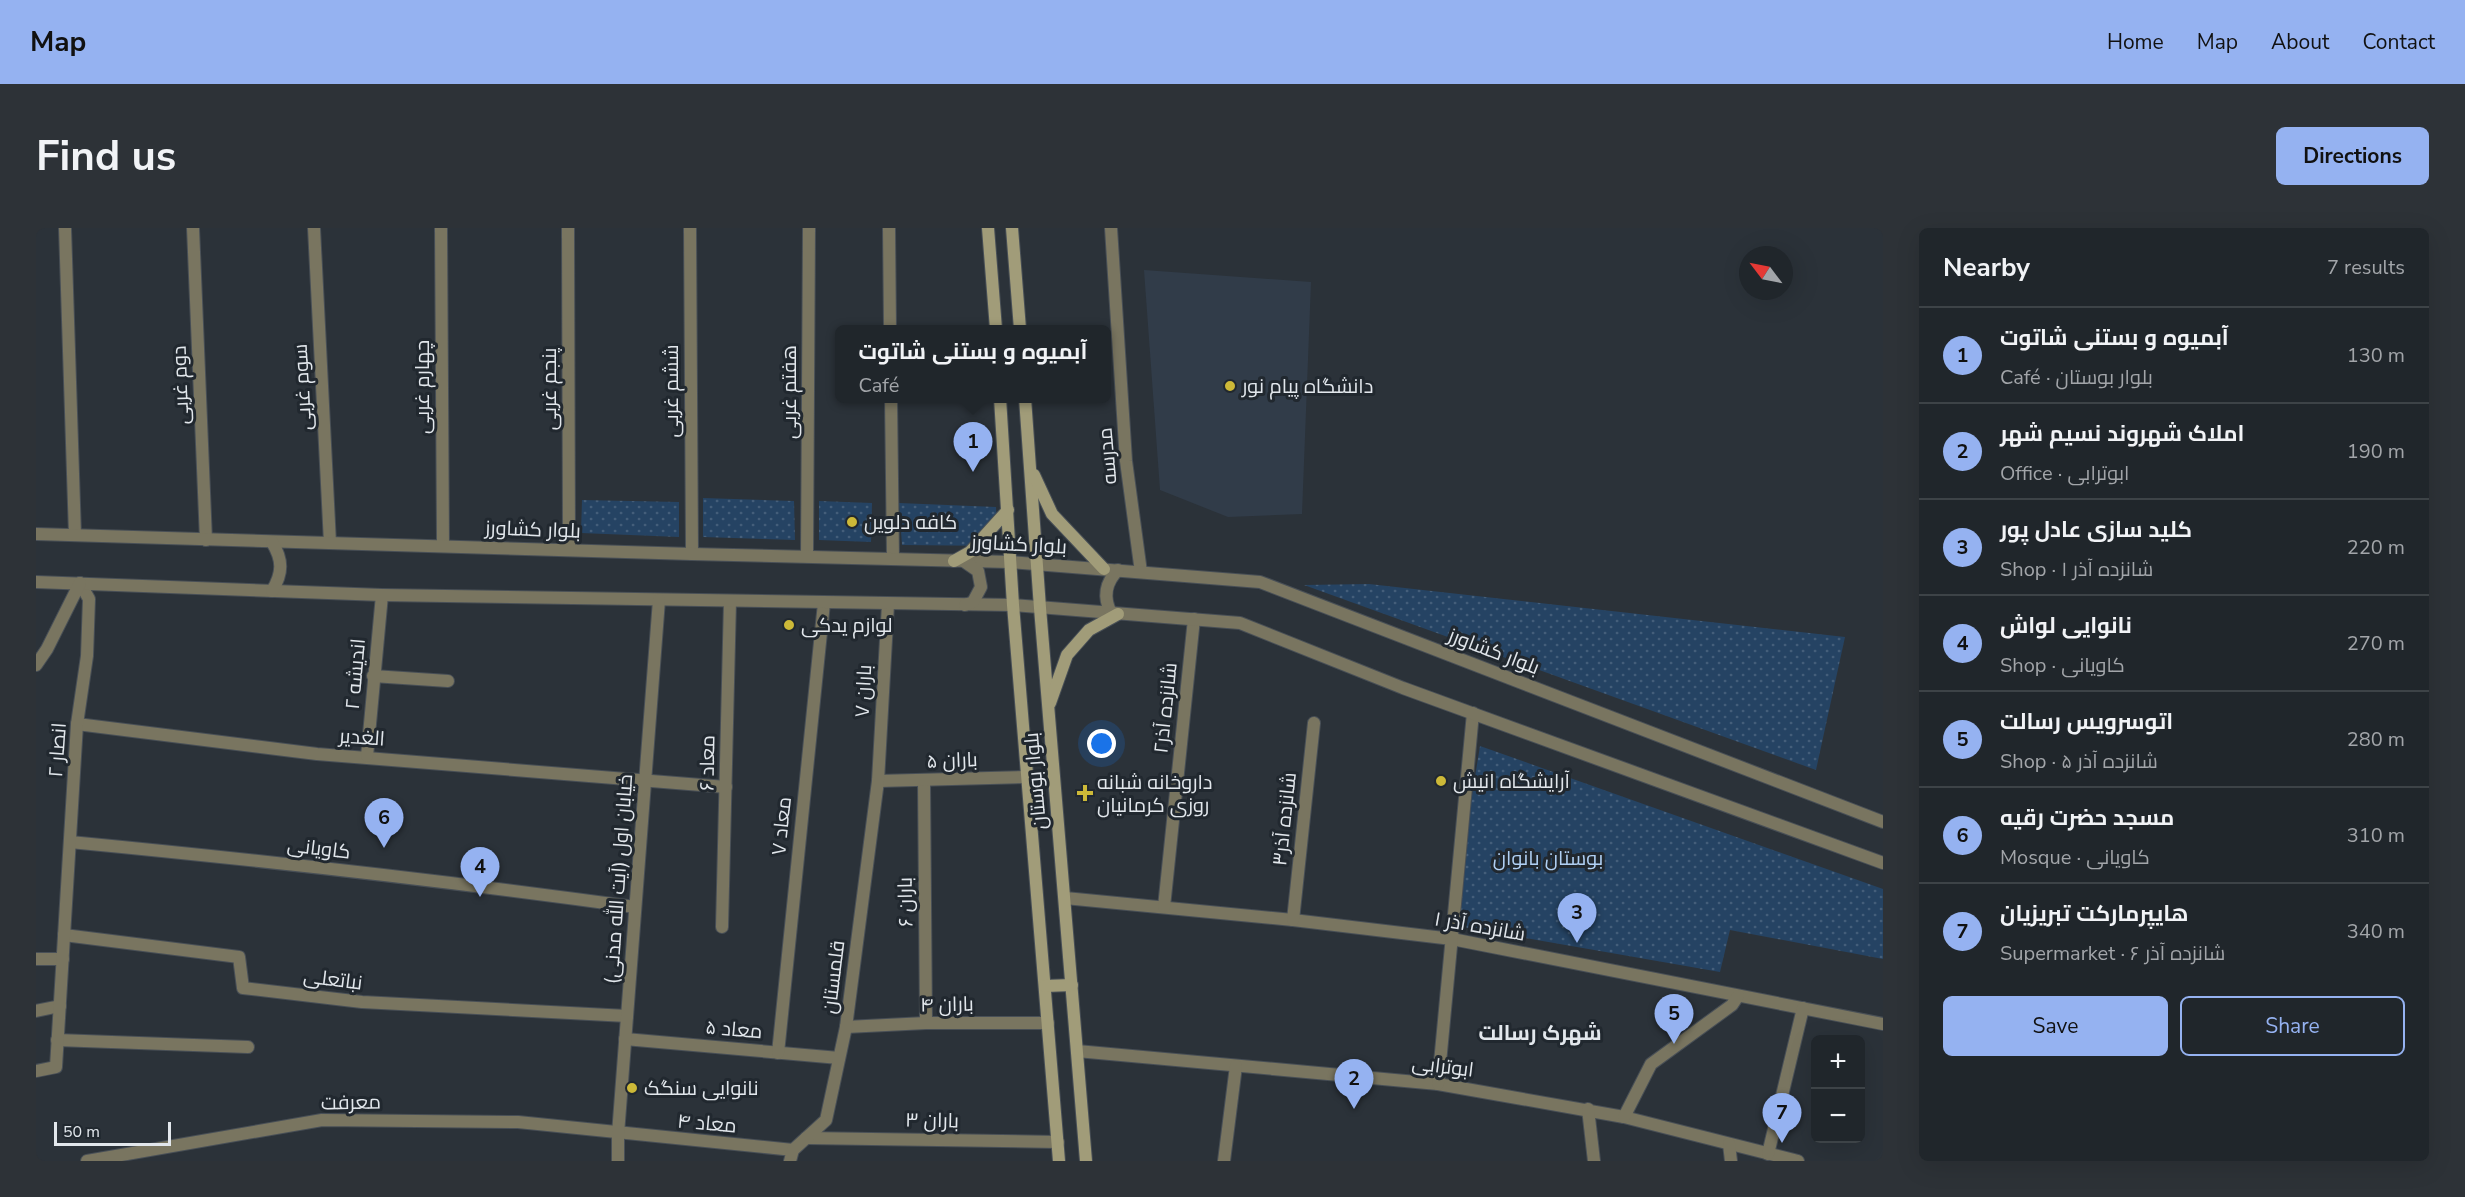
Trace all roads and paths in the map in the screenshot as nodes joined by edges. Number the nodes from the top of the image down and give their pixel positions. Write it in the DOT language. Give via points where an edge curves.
graph roads {
  1 [pos="65,228"];
  2 [pos="193,228"];
  3 [pos="314,228"];
  4 [pos="441,228"];
  5 [pos="568,228"];
  6 [pos="690,228"];
  7 [pos="809,228"];
  8 [pos="889,228"];
  9 [pos="988,228"];
  10 [pos="1012,228"];
  11 [pos="1111,228"];
  12 [pos="890,325"];
  13 [pos="996,325"];
  14 [pos="1020,325"];
  15 [pos="891,403"];
  16 [pos="1000,403"];
  17 [pos="1025,403"];
  18 [pos="1030,466"];
  19 [pos="1008,510"];
  20 [pos="36,534"];
  21 [pos="75,535"];
  22 [pos="206,540"];
  23 [pos="272,542"];
  24 [pos="330,543"];
  25 [pos="443,546"];
  26 [pos="569,550"];
  27 [pos="692,555"];
  28 [pos="807,556"];
  29 [pos="892,559"];
  30 [pos="959,561"];
  31 [pos="1010,562"];
  32 [pos="1037,564"];
  33 [pos="1104,569"];
  34 [pos="1118,570"];
  35 [pos="1141,572"];
  36 [pos="36,582"];
  37 [pos="80,583"];
  38 [pos="272,591"];
  39 [pos="382,595"];
  40 [pos="659,600"];
  41 [pos="730,601"];
  42 [pos="824,603"];
  43 [pos="888,604"];
  44 [pos="965,605"];
  45 [pos="1013,606"];
  46 [pos="1040,608"];
  47 [pos="1115,613"];
  48 [pos="1194,620"];
  49 [pos="36,665"];
  50 [pos="374,676"];
  51 [pos="448,681"];
  52 [pos="1048,707"];
  53 [pos="1473,713"];
  54 [pos="1314,723"];
  55 [pos="77,724"];
  56 [pos="367,756"];
  57 [pos="1028,777"];
  58 [pos="924,780"];
  59 [pos="878,781"];
  60 [pos="645,782"];
  61 [pos="726,787"];
  62 [pos="1883,822"];
  63 [pos="70,842"];
  64 [pos="1883,863"];
  65 [pos="1065,898"];
  66 [pos="635,908"];
  67 [pos="1164,908"];
  68 [pos="1293,920"];
  69 [pos="722,927"];
  70 [pos="64,935"];
  71 [pos="1452,939"];
  72 [pos="63,958"];
  73 [pos="36,959"];
  74 [pos="1072,985"];
  75 [pos="1045,986"];
  76 [pos="1738,996"];
  77 [pos="60,1006"];
  78 [pos="1803,1008"];
  79 [pos="36,1011"];
  80 [pos="627,1016"];
  81 [pos="926,1023"];
  82 [pos="1048,1023"];
  83 [pos="1883,1024"];
  84 [pos="846,1027"];
  85 [pos="625,1039"];
  86 [pos="57,1040"];
  87 [pos="248,1047"];
  88 [pos="1077,1051"];
  89 [pos="778,1053"];
  90 [pos="839,1058"];
  91 [pos="1236,1066"];
  92 [pos="36,1071"];
  93 [pos="1438,1084"];
  94 [pos="1588,1109"];
  95 [pos="1624,1117"];
  96 [pos="618,1134"];
  97 [pos="806,1138"];
  98 [pos="1058,1142"];
  99 [pos="1729,1144"];
  100 [pos="1768,1154"];
  101 [pos="791,1156"];
  102 [pos="87,1161"];
  103 [pos="618,1161"];
  104 [pos="1059,1161"];
  105 [pos="1086,1161"];
  106 [pos="1224,1161"];
  107 [pos="1594,1161"];
  108 [pos="1731,1161"];
  109 [pos="1798,1161"];
  1 -- 21 [label="street"];
  2 -- 22 [label="street, دوم غربی"];
  3 -- 24 [label="street, سوم غربی"];
  4 -- 25 [label="street, چهارم غربی"];
  5 -- 26 [label="street, پنجم غربی"];
  6 -- 27 [label="street, ششم غربی"];
  7 -- 28 [label="street, هفتم غربی"];
  8 -- 12 [label="street"];
  9 -- 13 [label="main road"];
  10 -- 14 [label="main road"];
  11 -- 35 [label="street, مدرسه" via="1126,461"];
  15 -- 29 [label="street"];
  16 -- 19 [label="main road, بلوار بوستان"];
  17 -- 18 [label="main road, بلوار بوستان"];
  18 -- 32 [label="main road, بلوار بوستان"];
  18 -- 33 [label="main road" via="1052,514"];
  19 -- 30 [label="main road"];
  19 -- 31 [label="main road, بلوار بوستان"];
  20 -- 21 [label="street, بلوار کشاورز"];
  21 -- 22 [label="street, بلوار کشاورز"];
  22 -- 23 [label="street, بلوار کشاورز"];
  23 -- 24 [label="street, بلوار کشاورز"];
  23 -- 38 [label="street" via="281,566"];
  24 -- 25 [label="street, بلوار کشاورز"];
  25 -- 26 [label="street, بلوار کشاورز"];
  26 -- 27 [label="street, بلوار کشاورز"];
  27 -- 28 [label="street, بلوار کشاورز"];
  28 -- 29 [label="street, بلوار کشاورز"];
  29 -- 30 [label="street, بلوار کشاورز"];
  30 -- 31 [label="street, بلوار کشاورز"];
  30 -- 44 [label="street" via="972,565 981,579 978,595"];
  31 -- 32 [label="street, بلوار کشاورز"];
  31 -- 45 [label="main road, بلوار بوستان"];
  32 -- 33 [label="street, بلوار کشاورز"];
  32 -- 46 [label="main road, بلوار بوستان"];
  33 -- 34 [label="street, بلوار کشاورز"];
  34 -- 35 [label="street, بلوار کشاورز"];
  34 -- 47 [label="street" via="1105,595"];
  35 -- 62 [label="street, بلوار کشاورز" via="1260,582"];
  36 -- 37 [label="street"];
  37 -- 38 [label="street"];
  37 -- 49 [label="street"];
  37 -- 55 [label="street, انصار ۲" via="89,599 87,656"];
  38 -- 39 [label="street"];
  39 -- 40 [label="street"];
  39 -- 50 [label="street, اندیشه ۲"];
  40 -- 41 [label="street"];
  40 -- 60 [label="street, خیابان اول (آیت الله مدنی)"];
  41 -- 42 [label="street"];
  41 -- 61 [label="street, معاد ۶"];
  42 -- 43 [label="street"];
  42 -- 89 [label="street, معاد ۷"];
  43 -- 44 [label="street"];
  43 -- 59 [label="street, باران ۷"];
  44 -- 45 [label="street"];
  45 -- 46 [label="street"];
  45 -- 57 [label="main road, بلوار بوستان"];
  46 -- 47 [label="street"];
  46 -- 52 [label="main road, بلوار بوستان"];
  47 -- 48 [label="street"];
  47 -- 52 [label="main road" via="1089,630 1067,655"];
  48 -- 53 [label="street" via="1240,623"];
  48 -- 67 [label="street, شانزده آذر۲"];
  50 -- 51 [label="street"];
  50 -- 56 [label="street, اندیشه ۲"];
  52 -- 65 [label="main road, بلوار بوستان"];
  53 -- 64 [label="street"];
  53 -- 71 [label="street"];
  54 -- 68 [label="street, شانزده آذر۳"];
  55 -- 56 [label="street, الغدیر" via="317,754"];
  55 -- 63 [label="street, انصار ۲"];
  56 -- 60 [label="street, الغدیر"];
  57 -- 58 [label="street, باران ۵"];
  57 -- 75 [label="main road, بلوار بوستان"];
  58 -- 59 [label="street, باران ۵"];
  58 -- 81 [label="street, باران ۶"];
  59 -- 84 [label="street, قلمستان"];
  60 -- 61 [label="street, الغدیر"];
  60 -- 66 [label="street, خیابان اول (آیت الله مدنی)"];
  61 -- 69 [label="street, معاد ۶"];
  63 -- 66 [label="street, کاویانی" via="257,860"];
  63 -- 70 [label="street, انصار ۲"];
  65 -- 67 [label="street, شانزده آذر ۱"];
  65 -- 74 [label="main road, بلوار بوستان"];
  66 -- 80 [label="street, خیابان اول (آیت الله مدنی)"];
  67 -- 68 [label="street, شانزده آذر ۱"];
  68 -- 71 [label="street, شانزده آذر ۱"];
  70 -- 72 [label="street, انصار ۲"];
  70 -- 80 [label="street, نباتعلی" via="239,957 243,988 362,1002"];
  71 -- 76 [label="street, شانزده آذر ۱"];
  71 -- 93 [label="street"];
  72 -- 73 [label="street"];
  72 -- 77 [label="street, انصار ۲"];
  74 -- 75 [label="main road"];
  74 -- 88 [label="main road, بلوار بوستان"];
  75 -- 82 [label="main road, بلوار بوستان"];
  76 -- 78 [label="street, شانزده آذر ۱"];
  76 -- 95 [label="street" via="1732,1005 1651,1064"];
  77 -- 79 [label="street"];
  77 -- 86 [label="street, انصار ۲"];
  78 -- 83 [label="street, شانزده آذر ۱"];
  78 -- 100 [label="street"];
  80 -- 85 [label="street, خیابان اول (آیت الله مدنی)"];
  81 -- 82 [label="street, باران ۴"];
  81 -- 84 [label="street, باران ۴"];
  82 -- 98 [label="main road, بلوار بوستان"];
  84 -- 90 [label="street, قلمستان"];
  85 -- 89 [label="street, معاد ۵"];
  85 -- 96 [label="street, خیابان اول (آیت الله مدنی)"];
  86 -- 87 [label="street"];
  86 -- 92 [label="street, انصار ۲" via="56,1066"];
  88 -- 91 [label="street, ابوترابی"];
  88 -- 105 [label="main road, بلوار بوستان"];
  89 -- 90 [label="street, معاد ۵"];
  90 -- 97 [label="street, قلمستان" via="826,1120"];
  91 -- 93 [label="street, ابوترابی"];
  91 -- 106 [label="street"];
  93 -- 94 [label="street, ابوترابی"];
  94 -- 95 [label="street, ابوترابی"];
  94 -- 107 [label="street"];
  95 -- 99 [label="street, ابوترابی"];
  96 -- 101 [label="street, معاد ۴"];
  96 -- 102 [label="street, معرفت" via="518,1122 322,1120"];
  96 -- 103 [label="street, خیابان اول (آیت الله مدنی)"];
  97 -- 98 [label="street, باران ۳"];
  97 -- 101 [label="street, قلمستان"];
  98 -- 104 [label="main road, بلوار بوستان"];
  99 -- 100 [label="street, ابوترابی"];
  99 -- 108 [label="street"];
  100 -- 109 [label="street, ابوترابی"];
}
